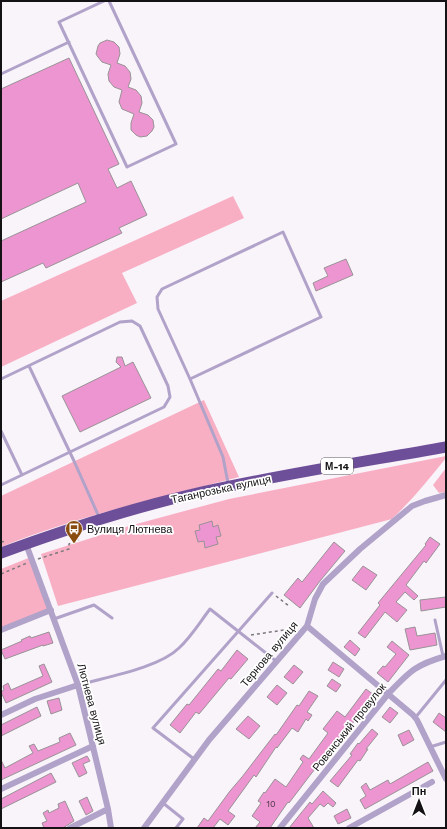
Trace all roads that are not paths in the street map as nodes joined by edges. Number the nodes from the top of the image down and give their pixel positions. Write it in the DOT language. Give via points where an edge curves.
graph roads {
  1 [pos="104,1"];
  2 [pos="109,1"];
  3 [pos="68,42"];
  4 [pos="1,74"];
  5 [pos="29,366"];
  6 [pos="1,379"];
  7 [pos="190,379"];
  8 [pos="1,432"];
  9 [pos="446,446"];
  10 [pos="70,452"];
  11 [pos="22,475"];
  12 [pos="1,485"];
  13 [pos="228,486"];
  14 [pos="443,496"];
  15 [pos="101,520"];
  16 [pos="26,544"];
  17 [pos="1,553"];
  18 [pos="272,593"];
  19 [pos="51,610"];
  20 [pos="112,618"];
  21 [pos="54,619"];
  22 [pos="435,620"];
  23 [pos="307,626"];
  24 [pos="1,630"];
  25 [pos="238,631"];
  26 [pos="445,656"];
  27 [pos="276,662"];
  28 [pos="446,680"];
  29 [pos="78,685"];
  30 [pos="388,694"];
  31 [pos="1,715"];
  32 [pos="415,718"];
  33 [pos="446,742"];
  34 [pos="93,746"];
  35 [pos="430,747"];
  36 [pos="195,760"];
  37 [pos="446,779"];
  38 [pos="432,782"];
  39 [pos="1,789"];
  40 [pos="163,803"];
  41 [pos="108,809"];
  42 [pos="70,828"];
  43 [pos="111,828"];
  44 [pos="144,828"];
  45 [pos="176,828"];
  46 [pos="280,828"];
  47 [pos="349,828"];
  1 -- 3 [label="lane" via="59,22"];
  2 -- 3 [label="lane" via="176,144 127,167"];
  3 -- 4 [label="lane"];
  5 -- 6 [label="lane"];
  5 -- 10 [label="lane"];
  5 -- 10 [label="lane" via="120,322 132,321 140,326 168,386 170,397 164,407"];
  7 -- 7 [label="lane" via="321,317 283,232 162,289 157,297 158,309"];
  7 -- 13 [label="lane" via="223,457"];
  8 -- 11 [label="lane"];
  9 -- 13 [label="highway, Таганрозька вулиця / М-14"];
  10 -- 11 [label="lane"];
  10 -- 15 [label="lane"];
  11 -- 12 [label="lane"];
  13 -- 15 [label="highway, Таганрозька вулиця / М-14"];
  14 -- 23 [label="street, Тернова вулиця" via="412,506 339,568 323,584 315,599"];
  15 -- 16 [label="highway, Таганрозька вулиця / М-14"];
  16 -- 17 [label="highway, Таганрозька вулиця / М-14"];
  16 -- 19 [label="street, Лютнева вулиця"];
  18 -- 25 [label="lane"];
  19 -- 21 [label="street, Лютнева вулиця"];
  19 -- 24 [label="street"];
  20 -- 21 [label="lane" via="94,605"];
  21 -- 29 [label="street, Лютнева вулиця"];
  22 -- 26 [label="lane"];
  23 -- 27 [label="street, Тернова вулиця"];
  23 -- 30 [label="street"];
  25 -- 27 [label="lane"];
  25 -- 29 [label="lane" via="210,609 179,648 167,657 153,664"];
  25 -- 36 [label="lane" via="153,728"];
  26 -- 30 [label="street, Ровенський провулок" via="414,668"];
  27 -- 36 [label="street, Тернова вулиця"];
  28 -- 32 [label="lane"];
  29 -- 31 [label="street" via="35,699"];
  29 -- 34 [label="street, Лютнева вулиця"];
  30 -- 32 [label="street"];
  30 -- 46 [label="street, Ровенський провулок"];
  32 -- 35 [label="street"];
  33 -- 35 [label="lane"];
  34 -- 39 [label="street"];
  34 -- 41 [label="street, Лютнева вулиця"];
  35 -- 37 [label="street"];
  36 -- 40 [label="street, Тернова вулиця"];
  38 -- 47 [label="street"];
  40 -- 44 [label="street, Тернова вулиця"];
  40 -- 45 [label="lane" via="183,819"];
  41 -- 42 [label="street"];
  41 -- 43 [label="street, Лютнева вулиця"];
}
